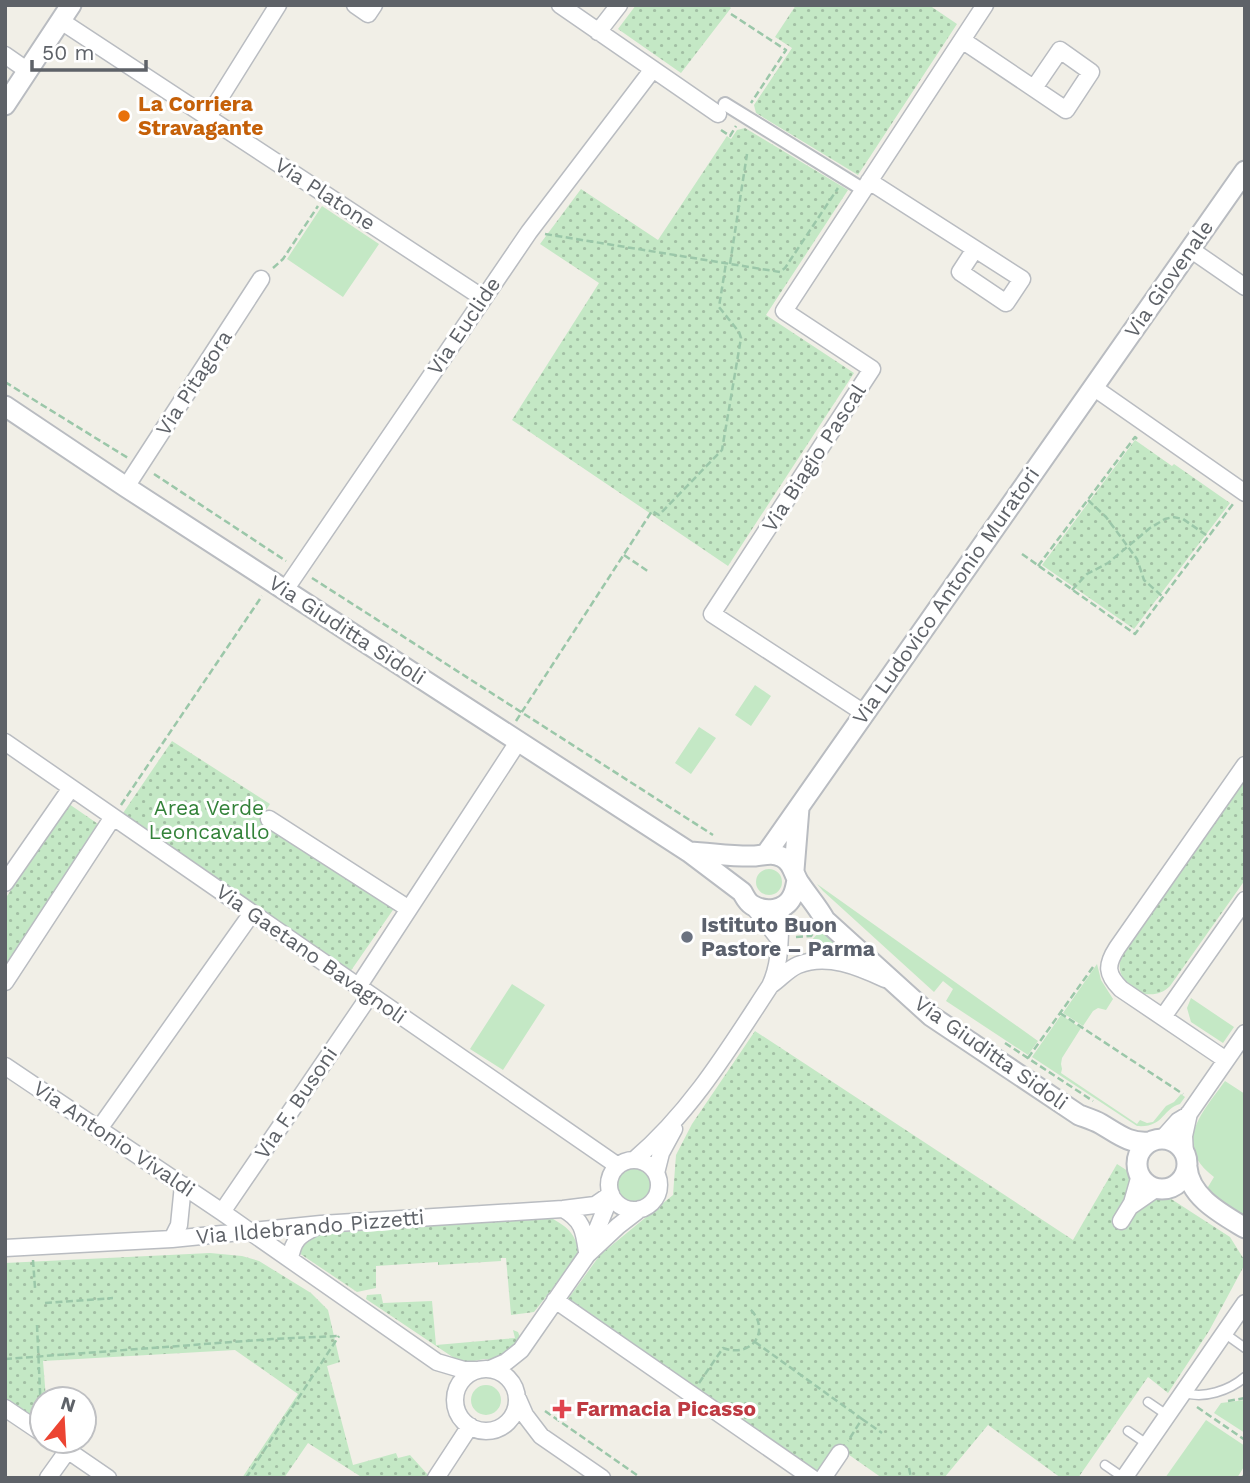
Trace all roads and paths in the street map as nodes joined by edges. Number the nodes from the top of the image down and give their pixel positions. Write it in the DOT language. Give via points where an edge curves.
graph roads {
  1 [pos="278,5"];
  2 [pos="355,5"];
  3 [pos="374,5"];
  4 [pos="560,5"];
  5 [pos="619,5"];
  6 [pos="985,5"];
  7 [pos="66,13"];
  8 [pos="731,14"];
  9 [pos="598,32"];
  10 [pos="962,40"];
  11 [pos="5,55"];
  12 [pos="653,69"];
  13 [pos="28,71"];
  14 [pos="1034,88"];
  15 [pos="5,105"];
  16 [pos="721,116"];
  17 [pos="743,116"];
  18 [pos="208,117"];
  19 [pos="747,154"];
  20 [pos="1245,171"];
  21 [pos="845,178"];
  22 [pos="867,185"];
  23 [pos="326,195"];
  24 [pos="545,234"];
  25 [pos="975,249"];
  26 [pos="1190,249"];
  27 [pos="728,263"];
  28 [pos="261,279"];
  29 [pos="1245,288"];
  30 [pos="483,298"];
  31 [pos="5,382"];
  32 [pos="1093,387"];
  33 [pos="5,407"];
  34 [pos="1144,443"];
  35 [pos="141,466"];
  36 [pos="126,487"];
  37 [pos="1240,498"];
  38 [pos="1088,500"];
  39 [pos="1209,537"];
  40 [pos="1127,547"];
  41 [pos="1022,554"];
  42 [pos="624,555"];
  43 [pos="1038,566"];
  44 [pos="299,570"];
  45 [pos="649,572"];
  46 [pos="278,586"];
  47 [pos="1072,590"];
  48 [pos="1163,597"];
  49 [pos="521,712"];
  50 [pos="864,713"];
  51 [pos="512,738"];
  52 [pos="5,742"];
  53 [pos="1245,765"];
  54 [pos="71,788"];
  55 [pos="799,805"];
  56 [pos="113,817"];
  57 [pos="269,819"];
  58 [pos="718,838"];
  59 [pos="689,852"];
  60 [pos="762,855"];
  61 [pos="796,875"];
  62 [pos="5,883"];
  63 [pos="748,899"];
  64 [pos="1245,900"];
  65 [pos="783,906"];
  66 [pos="409,909"];
  67 [pos="252,913"];
  68 [pos="825,920"];
  69 [pos="779,939"];
  70 [pos="1094,965"];
  71 [pos="5,982"];
  72 [pos="768,990"];
  73 [pos="364,991"];
  74 [pos="906,993"];
  75 [pos="1060,1013"];
  76 [pos="1163,1017"];
  77 [pos="1245,1032"];
  78 [pos="1005,1043"];
  79 [pos="1028,1058"];
  80 [pos="1226,1060"];
  81 [pos="5,1066"];
  82 [pos="1189,1105"];
  83 [pos="1102,1107"];
  84 [pos="1076,1113"];
  85 [pos="681,1114"];
  86 [pos="99,1129"];
  87 [pos="1156,1140"];
  88 [pos="634,1160"];
  89 [pos="1186,1161"];
  90 [pos="618,1166"];
  91 [pos="1139,1169"];
  92 [pos="656,1173"];
  93 [pos="183,1185"];
  94 [pos="1164,1187"];
  95 [pos="611,1194"];
  96 [pos="1131,1206"];
  97 [pos="1211,1206"];
  98 [pos="563,1209"];
  99 [pos="640,1209"];
  100 [pos="222,1212"];
  101 [pos="1121,1221"];
  102 [pos="321,1224"];
  103 [pos="1245,1228"];
  104 [pos="250,1231"];
  105 [pos="172,1239"];
  106 [pos="32,1247"];
  107 [pos="5,1248"];
  108 [pos="587,1255"];
  109 [pos="290,1259"];
  110 [pos="36,1288"];
  111 [pos="113,1298"];
  112 [pos="555,1300"];
  113 [pos="45,1303"];
  114 [pos="1245,1303"];
  115 [pos="749,1308"];
  116 [pos="37,1325"];
  117 [pos="1224,1333"];
  118 [pos="755,1342"];
  119 [pos="1245,1348"];
  120 [pos="521,1350"];
  121 [pos="39,1356"];
  122 [pos="5,1359"];
  123 [pos="437,1362"];
  124 [pos="483,1369"];
  125 [pos="1245,1377"];
  126 [pos="40,1385"];
  127 [pos="516,1392"];
  128 [pos="691,1394"];
  129 [pos="456,1395"];
  130 [pos="1187,1398"];
  131 [pos="1148,1402"];
  132 [pos="5,1408"];
  133 [pos="545,1411"];
  134 [pos="1167,1415"];
  135 [pos="862,1419"];
  136 [pos="28,1424"];
  137 [pos="470,1426"];
  138 [pos="497,1429"];
  139 [pos="1128,1431"];
  140 [pos="882,1433"];
  141 [pos="541,1436"];
  142 [pos="1245,1440"];
  143 [pos="1147,1444"];
  144 [pos="841,1453"];
  145 [pos="57,1455"];
  146 [pos="74,1455"];
  147 [pos="1105,1465"];
  148 [pos="909,1468"];
  149 [pos="48,1478"];
  150 [pos="108,1478"];
  151 [pos="246,1478"];
  152 [pos="436,1478"];
  153 [pos="602,1478"];
  154 [pos="641,1478"];
  155 [pos="812,1478"];
  156 [pos="823,1478"];
  157 [pos="911,1478"];
  158 [pos="1124,1478"];
  1 -- 18 [label="street"];
  2 -- 3 [label="street" via="368,14"];
  4 -- 9 [label="street"];
  5 -- 9 [label="street"];
  6 -- 10 [label="street, Via Biagio Pascal"];
  7 -- 13 [label="street"];
  7 -- 18 [label="street, Via Platone"];
  8 -- 17 [label="path" via="786,50"];
  9 -- 12 [label="street"];
  10 -- 14 [label="street"];
  10 -- 22 [label="street, Via Biagio Pascal"];
  11 -- 13 [label="street"];
  12 -- 16 [label="street"];
  12 -- 30 [label="street, Via Euclide"];
  13 -- 15 [label="street"];
  16 -- 17 [label="street"];
  16 -- 17 [label="path" via="730,136"];
  17 -- 21 [label="street"];
  18 -- 23 [label="street, Via Platone"];
  19 -- 27 [label="path"];
  20 -- 26 [label="street, Via Giovenale"];
  21 -- 22 [label="street"];
  21 -- 27 [label="path" via="782,271"];
  22 -- 25 [label="street"];
  22 -- 50 [label="street, Via Biagio Pascal" via="784,311 872,369 712,614"];
  23 -- 28 [label="path" via="283,259"];
  23 -- 30 [label="street, Via Platone"];
  24 -- 27 [label="path"];
  26 -- 29 [label="street"];
  26 -- 32 [label="street, Via Giovenale"];
  27 -- 42 [label="path" via="719,307 740,332 741,341 724,447 659,515 652,511"];
  28 -- 35 [label="street, Via Pitagora"];
  30 -- 44 [label="street, Via Euclide"];
  31 -- 35 [label="path"];
  32 -- 37 [label="street"];
  32 -- 50 [label="street, Via Ludovico Antonio Muratori"];
  33 -- 36 [label="street, Via Giuditta Sidoli"];
  34 -- 38 [label="path" via="1135,437"];
  35 -- 36 [label="street, Via Pitagora"];
  35 -- 44 [label="path"];
  36 -- 46 [label="street, Via Giuditta Sidoli"];
  37 -- 39 [label="path"];
  38 -- 40 [label="path"];
  38 -- 43 [label="path"];
  39 -- 40 [label="path" via="1173,517 1156,523"];
  39 -- 48 [label="path"];
  40 -- 47 [label="path"];
  40 -- 48 [label="path" via="1144,580"];
  41 -- 43 [label="path"];
  42 -- 45 [label="path"];
  42 -- 49 [label="path"];
  43 -- 47 [label="path"];
  44 -- 46 [label="street, Via Euclide"];
  44 -- 49 [label="path"];
  46 -- 51 [label="street, Via Giuditta Sidoli"];
  46 -- 56 [label="path"];
  47 -- 48 [label="path" via="1135,634"];
  49 -- 51 [label="path"];
  49 -- 58 [label="path"];
  50 -- 55 [label="street, Via Ludovico Antonio Muratori"];
  51 -- 59 [label="street, Via Giuditta Sidoli"];
  51 -- 66 [label="street, Via F. Busoni"];
  52 -- 54 [label="street, Via Gaetano Bavagnoli"];
  53 -- 76 [label="street" via="1110,961 1117,986"];
  54 -- 56 [label="street, Via Gaetano Bavagnoli"];
  54 -- 62 [label="street"];
  55 -- 60 [label="street, Via Ludovico Antonio Muratori"];
  55 -- 61 [label="street"];
  56 -- 67 [label="street, Via Gaetano Bavagnoli"];
  56 -- 71 [label="street"];
  57 -- 66 [label="street"];
  59 -- 60 [label="street, Via Giuditta Sidoli"];
  59 -- 63 [label="street, Via Giuditta Sidoli"];
  60 -- 61 [label="street, Via Giuditta Sidoli" via="782,857"];
  60 -- 63 [label="street" via="745,867 741,876"];
  61 -- 65 [label="street" via="792,897"];
  61 -- 68 [label="street, Via Giuditta Sidoli"];
  63 -- 65 [label="street, Via Giuditta Sidoli" via="763,910"];
  63 -- 69 [label="street"];
  64 -- 76 [label="street"];
  65 -- 68 [label="street, Via Giuditta Sidoli"];
  65 -- 69 [label="street"];
  66 -- 73 [label="street, Via F. Busoni"];
  67 -- 73 [label="street, Via Gaetano Bavagnoli"];
  67 -- 86 [label="street"];
  68 -- 69 [label="path" via="811,936"];
  68 -- 74 [label="street, Via Giuditta Sidoli"];
  69 -- 72 [label="street" via="779,962"];
  70 -- 75 [label="path"];
  72 -- 74 [label="street, Via Giuditta Sidoli" via="796,966 822,961 859,967"];
  72 -- 85 [label="street"];
  73 -- 90 [label="street, Via Gaetano Bavagnoli"];
  73 -- 100 [label="street, Via F. Busoni"];
  74 -- 84 [label="street, Via Giuditta Sidoli" via="944,1026"];
  75 -- 79 [label="path"];
  75 -- 82 [label="path"];
  76 -- 80 [label="street"];
  77 -- 80 [label="street"];
  78 -- 79 [label="path"];
  79 -- 83 [label="path"];
  80 -- 82 [label="street"];
  81 -- 86 [label="street, Via Antonio Vivaldi"];
  82 -- 87 [label="street"];
  82 -- 89 [label="street"];
  84 -- 87 [label="street, Via Giuditta Sidoli" via="1126,1140"];
  84 -- 91 [label="street, Via Giuditta Sidoli"];
  85 -- 88 [label="street"];
  85 -- 92 [label="street"];
  86 -- 93 [label="street, Via Antonio Vivaldi"];
  87 -- 89 [label="street, Via Giuditta Sidoli" via="1177,1143"];
  87 -- 91 [label="street" via="1140,1152"];
  88 -- 90 [label="street"];
  88 -- 92 [label="street" via="647,1163"];
  89 -- 94 [label="street" via="1181,1179"];
  89 -- 97 [label="street, Via Giuditta Sidoli" via="1192,1186"];
  90 -- 95 [label="street" via="609,1182"];
  91 -- 94 [label="street, Via Giuditta Sidoli" via="1144,1181"];
  91 -- 96 [label="street"];
  92 -- 99 [label="street" via="657,1195"];
  93 -- 100 [label="street, Via Antonio Vivaldi"];
  93 -- 105 [label="street" via="179,1226"];
  94 -- 96 [label="street"];
  94 -- 97 [label="street, Via Giuditta Sidoli"];
  95 -- 98 [label="street, Via Ildebrando Pizzetti" via="596,1205"];
  95 -- 99 [label="street" via="626,1209"];
  95 -- 108 [label="street"];
  96 -- 101 [label="street"];
  97 -- 103 [label="street, Via Giuditta Sidoli"];
  98 -- 102 [label="street, Via Ildebrando Pizzetti"];
  98 -- 108 [label="street" via="575,1216 585,1234"];
  99 -- 108 [label="street"];
  100 -- 104 [label="street, Via Antonio Vivaldi"];
  102 -- 104 [label="street, Via Ildebrando Pizzetti"];
  102 -- 109 [label="street" via="300,1234"];
  104 -- 105 [label="street, Via Ildebrando Pizzetti"];
  104 -- 109 [label="street, Via Antonio Vivaldi"];
  105 -- 106 [label="street, Via Ildebrando Pizzetti"];
  106 -- 107 [label="street, Via Ildebrando Pizzetti"];
  106 -- 110 [label="path"];
  108 -- 112 [label="street"];
  109 -- 123 [label="street, Via Antonio Vivaldi"];
  111 -- 113 [label="path"];
  112 -- 120 [label="street"];
  112 -- 128 [label="street"];
  114 -- 117 [label="street"];
  115 -- 118 [label="path" via="760,1328"];
  116 -- 121 [label="path"];
  117 -- 119 [label="lane"];
  117 -- 130 [label="street"];
  118 -- 128 [label="path" via="742,1351 723,1348"];
  118 -- 135 [label="path"];
  120 -- 124 [label="street" via="506,1362"];
  120 -- 127 [label="street"];
  121 -- 122 [label="path"];
  121 -- 126 [label="path"];
  121 -- 151 [label="path" via="339,1336"];
  123 -- 124 [label="street" via="464,1370"];
  123 -- 129 [label="street"];
  124 -- 127 [label="street" via="504,1374"];
  124 -- 129 [label="street" via="462,1380"];
  125 -- 130 [label="lane" via="1217,1391"];
  127 -- 138 [label="street" via="517,1409"];
  127 -- 141 [label="street" via="525,1415"];
  128 -- 155 [label="street"];
  129 -- 137 [label="street" via="458,1413"];
  130 -- 134 [label="street"];
  130 -- 142 [label="path"];
  131 -- 134 [label="lane"];
  132 -- 136 [label="street"];
  133 -- 154 [label="path"];
  134 -- 143 [label="street"];
  135 -- 140 [label="path"];
  135 -- 144 [label="path"];
  137 -- 138 [label="street"];
  137 -- 152 [label="street"];
  138 -- 141 [label="street"];
  139 -- 143 [label="lane"];
  141 -- 153 [label="street"];
  143 -- 158 [label="street"];
  144 -- 156 [label="street"];
  145 -- 149 [label="street"];
  146 -- 150 [label="street"];
  147 -- 158 [label="lane"];
  148 -- 157 [label="path"];
}
